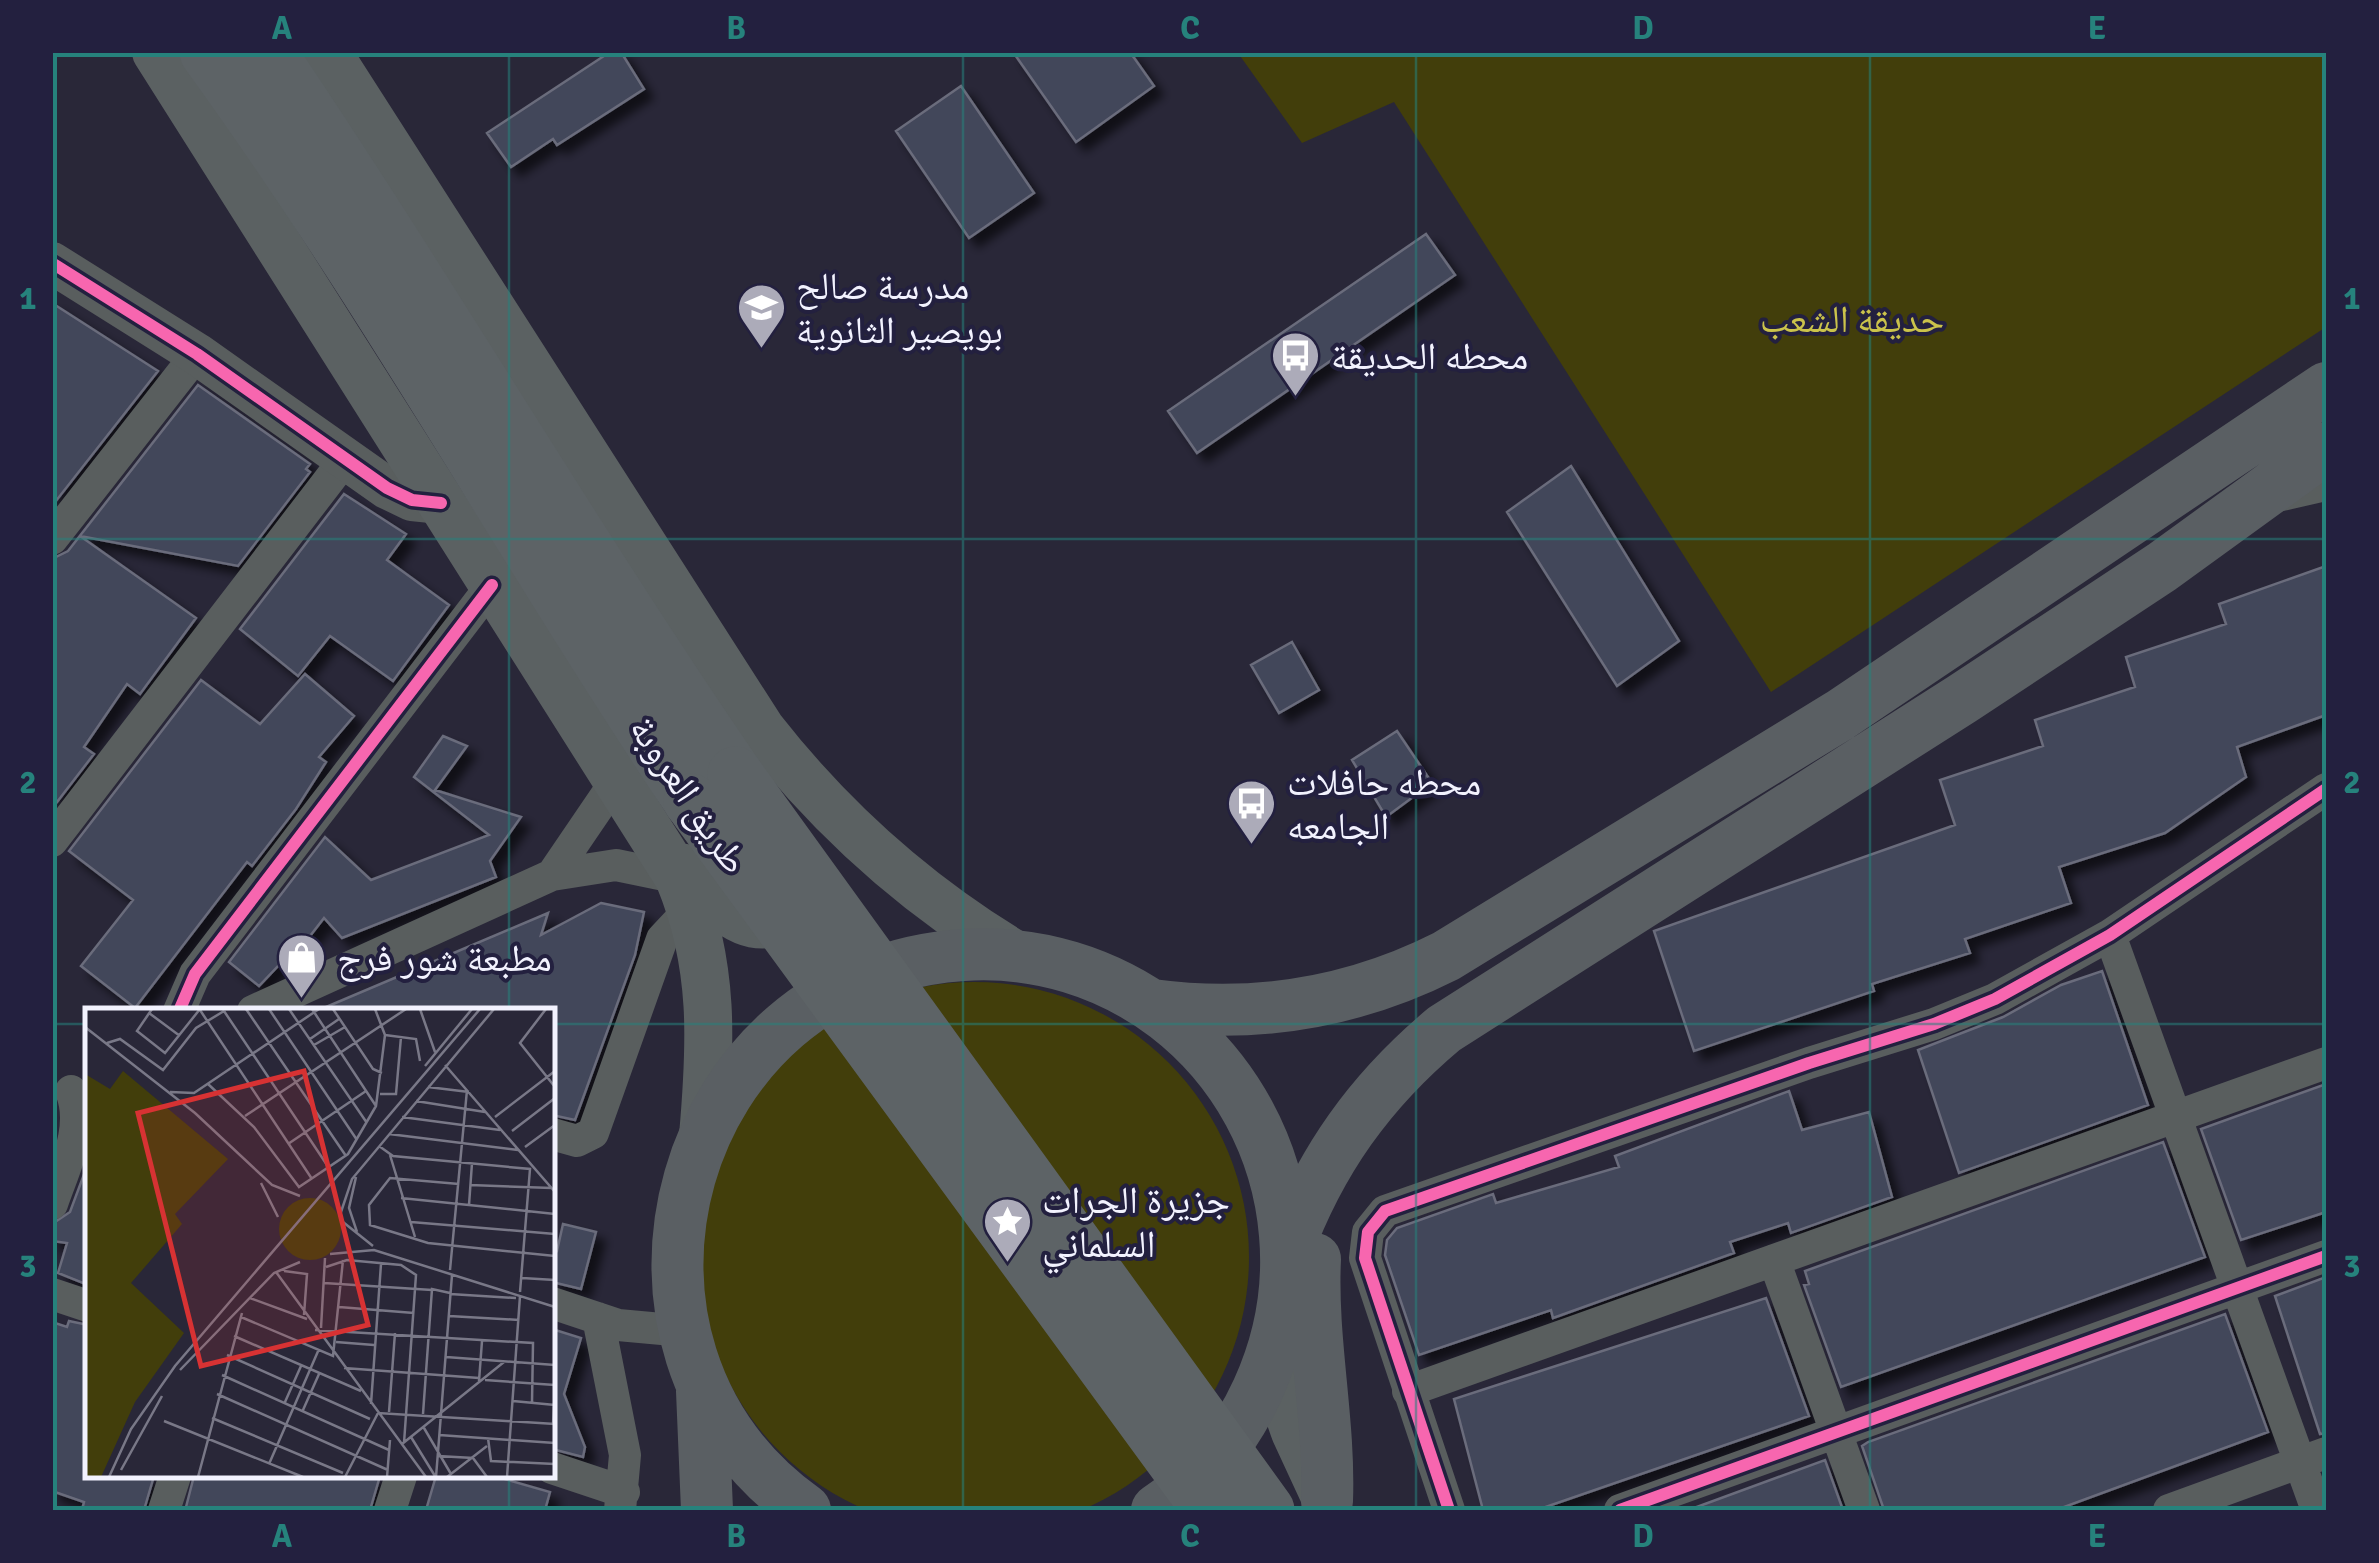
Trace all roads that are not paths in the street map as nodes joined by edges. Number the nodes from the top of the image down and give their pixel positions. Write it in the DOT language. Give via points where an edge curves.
graph roads {
  1 [pos="156,52"];
  2 [pos="207,52"];
  3 [pos="268,52"];
  4 [pos="327,52"];
  5 [pos="52,263"];
  6 [pos="197,354"];
  7 [pos="2326,388"];
  8 [pos="2326,448"];
  9 [pos="346,458"];
  10 [pos="2326,485"];
  11 [pos="2254,501"];
  12 [pos="441,503"];
  13 [pos="52,539"];
  14 [pos="492,584"];
  15 [pos="618,778"];
  16 [pos="713,787"];
  17 [pos="2326,790"];
  18 [pos="811,791"];
  19 [pos="52,842"];
  20 [pos="552,875"];
  21 [pos="678,879"];
  22 [pos="2110,934"];
  23 [pos="1016,956"];
  24 [pos="1152,1006"];
  25 [pos="180,1008"];
  26 [pos="258,1008"];
  27 [pos="2326,1062"];
  28 [pos="70,1091"];
  29 [pos="2176,1116"];
  30 [pos="555,1135"];
  31 [pos="703,1136"];
  32 [pos="80,1144"];
  33 [pos="1332,1153"];
  34 [pos="52,1204"];
  35 [pos="1287,1253"];
  36 [pos="2326,1256"];
  37 [pos="1774,1260"];
  38 [pos="2237,1288"];
  39 [pos="52,1294"];
  40 [pos="555,1303"];
  41 [pos="85,1305"];
  42 [pos="598,1318"];
  43 [pos="684,1331"];
  44 [pos="1270,1360"];
  45 [pos="702,1385"];
  46 [pos="1408,1391"];
  47 [pos="1836,1433"];
  48 [pos="2313,1458"];
  49 [pos="555,1469"];
  50 [pos="174,1478"];
  51 [pos="400,1478"];
  52 [pos="622,1501"];
  53 [pos="1330,1506"];
  54 [pos="164,1510"];
  55 [pos="390,1510"];
  56 [pos="707,1510"];
  57 [pos="805,1510"];
  58 [pos="1157,1510"];
  59 [pos="1210,1510"];
  60 [pos="1268,1510"];
  61 [pos="1449,1510"];
  62 [pos="1620,1510"];
  63 [pos="1864,1510"];
  64 [pos="2169,1510"];
  65 [pos="2316,1510"];
  1 -- 12 [label="main road"];
  2 -- 16 [label="highway, طريق العروبة" via="367,286 550,585"];
  3 -- 16 [label="highway, طريق العروبة" via="600,572"];
  4 -- 18 [label="main road" via="738,696"];
  5 -- 6 [label="street"];
  6 -- 9 [label="street"];
  6 -- 13 [label="street"];
  7 -- 24 [label="main road" via="1840,715 1446,956 1385,984 1320,1002 1253,1011"];
  8 -- 11 [label="main road"];
  9 -- 12 [label="street" via="399,495"];
  9 -- 19 [label="street"];
  10 -- 11 [label="street"];
  11 -- 33 [label="main road" via="1962,699 1444,1029 1380,1088"];
  12 -- 14 [label="main road"];
  14 -- 15 [label="main road"];
  14 -- 25 [label="street" via="195,974"];
  15 -- 20 [label="street"];
  15 -- 21 [label="main road"];
  16 -- 59 [label="highway, طريق العروبة, bridge"];
  16 -- 60 [label="highway, طريق العروبة, bridge"];
  17 -- 22 [label="street"];
  18 -- 21 [label="main road" via="828,847 825,878 809,905 764,924 732,916"];
  18 -- 23 [label="main road" via="908,881"];
  20 -- 21 [label="street" via="616,865"];
  20 -- 26 [label="street"];
  21 -- 30 [label="street" via="593,1133 576,1141"];
  21 -- 31 [label="main road" via="711,1003"];
  22 -- 29 [label="street"];
  22 -- 46 [label="street" via="1995,999 1934,1024 1385,1210 1368,1232 1365,1258"];
  23 -- 24 [label="main road" via="1087,972"];
  23 -- 31 [label="main road" via="912,962 830,994 761,1048"];
  24 -- 35 [label="main road" via="1207,1053 1250,1112 1277,1180"];
  27 -- 29 [label="street"];
  28 -- 32 [label="street"];
  29 -- 37 [label="street"];
  29 -- 38 [label="street"];
  31 -- 43 [label="main road" via="677,1232"];
  32 -- 34 [label="street"];
  33 -- 35 [label="main road"];
  33 -- 53 [label="main road" via="1314,1280"];
  35 -- 44 [label="main road"];
  36 -- 38 [label="street"];
  37 -- 46 [label="street"];
  37 -- 47 [label="street"];
  38 -- 47 [label="street"];
  38 -- 48 [label="street"];
  39 -- 41 [label="street"];
  40 -- 42 [label="street"];
  42 -- 43 [label="street"];
  42 -- 52 [label="street" via="622,1437"];
  43 -- 45 [label="main road"];
  44 -- 53 [label="main road"];
  44 -- 58 [label="main road" via="1217,1456"];
  45 -- 56 [label="main road"];
  45 -- 57 [label="main road" via="739,1448"];
  46 -- 61 [label="street"];
  47 -- 62 [label="street"];
  47 -- 63 [label="street"];
  48 -- 64 [label="street"];
  48 -- 65 [label="street"];
  49 -- 52 [label="street"];
  50 -- 54 [label="street"];
  51 -- 55 [label="street"];
}
